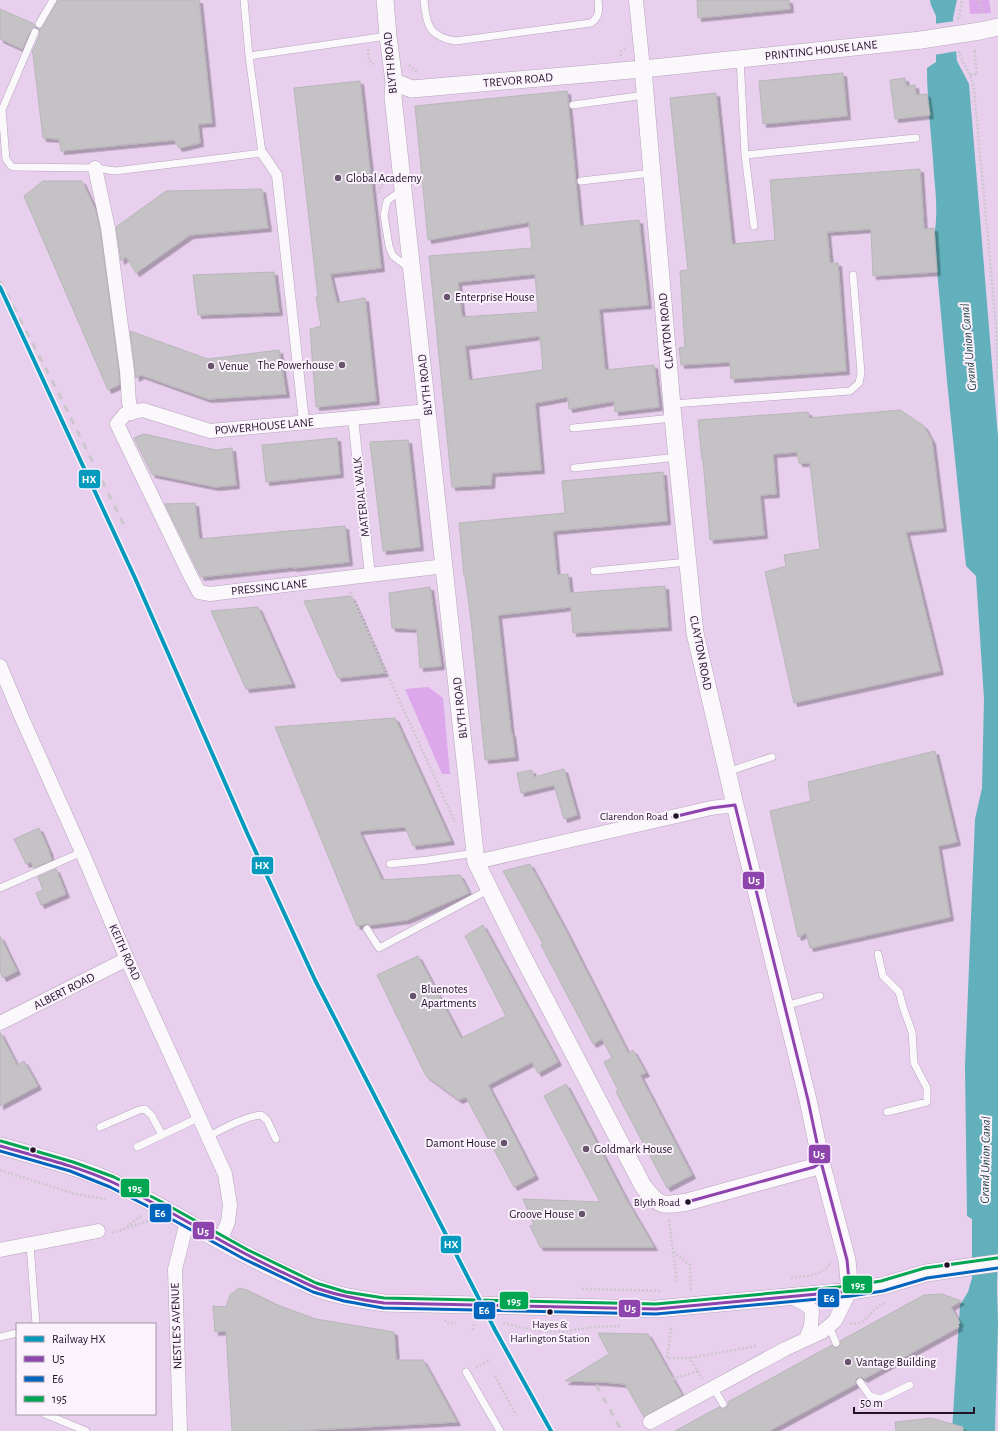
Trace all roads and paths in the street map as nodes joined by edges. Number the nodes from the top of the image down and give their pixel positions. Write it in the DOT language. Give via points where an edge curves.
graph roads {
  1 [pos="53,0"];
  2 [pos="244,0"];
  3 [pos="385,0"];
  4 [pos="424,0"];
  5 [pos="598,0"];
  6 [pos="636,0"];
  7 [pos="962,0"];
  8 [pos="958,19"];
  9 [pos="39,24"];
  10 [pos="998,27"];
  11 [pos="36,32"];
  12 [pos="388,36"];
  13 [pos="982,49"];
  14 [pos="959,50"];
  15 [pos="249,56"];
  16 [pos="740,58"];
  17 [pos="408,64"];
  18 [pos="643,69"];
  19 [pos="424,74"];
  20 [pos="970,75"];
  21 [pos="394,82"];
  22 [pos="645,95"];
  23 [pos="574,105"];
  24 [pos="916,138"];
  25 [pos="262,153"];
  26 [pos="746,155"];
  27 [pos="95,168"];
  28 [pos="652,173"];
  29 [pos="581,181"];
  30 [pos="754,226"];
  31 [pos="853,274"];
  32 [pos="998,382"];
  33 [pos="428,411"];
  34 [pos="673,411"];
  35 [pos="132,413"];
  36 [pos="352,418"];
  37 [pos="304,422"];
  38 [pos="573,428"];
  39 [pos="678,457"];
  40 [pos="574,468"];
  41 [pos="688,562"];
  42 [pos="445,566"];
  43 [pos="594,571"];
  44 [pos="370,576"];
  45 [pos="344,578"];
  46 [pos="0,666"];
  47 [pos="772,757"];
  48 [pos="727,772"];
  49 [pos="735,805"];
  50 [pos="453,809"];
  51 [pos="455,823"];
  52 [pos="456,829"];
  53 [pos="82,852"];
  54 [pos="476,857"];
  55 [pos="390,864"];
  56 [pos="0,888"];
  57 [pos="490,889"];
  58 [pos="367,929"];
  59 [pos="878,954"];
  60 [pos="127,959"];
  61 [pos="820,996"];
  62 [pos="785,1006"];
  63 [pos="0,1023"];
  64 [pos="887,1112"];
  65 [pos="200,1117"];
  66 [pos="100,1127"];
  67 [pos="162,1136"];
  68 [pos="209,1136"];
  69 [pos="276,1139"];
  70 [pos="0,1146"];
  71 [pos="137,1147"];
  72 [pos="821,1162"];
  73 [pos="0,1170"];
  74 [pos="112,1200"];
  75 [pos="668,1205"];
  76 [pos="137,1211"];
  77 [pos="156,1218"];
  78 [pos="187,1222"];
  79 [pos="98,1231"];
  80 [pos="220,1241"];
  81 [pos="30,1245"];
  82 [pos="0,1250"];
  83 [pos="673,1252"];
  84 [pos="832,1257"];
  85 [pos="998,1263"];
  86 [pos="788,1279"];
  87 [pos="677,1281"];
  88 [pos="691,1282"];
  89 [pos="576,1290"];
  90 [pos="691,1290"];
  91 [pos="698,1290"];
  92 [pos="668,1291"];
  93 [pos="850,1291"];
  94 [pos="792,1297"];
  95 [pos="36,1323"];
  96 [pos="474,1323"];
  97 [pos="507,1324"];
  98 [pos="628,1326"];
  99 [pos="828,1326"];
  100 [pos="671,1328"];
  101 [pos="473,1330"];
  102 [pos="16,1333"];
  103 [pos="0,1337"];
  104 [pos="806,1339"];
  105 [pos="836,1343"];
  106 [pos="765,1344"];
  107 [pos="690,1358"];
  108 [pos="490,1360"];
  109 [pos="698,1371"];
  110 [pos="466,1372"];
  111 [pos="495,1376"];
  112 [pos="673,1379"];
  113 [pos="860,1382"];
  114 [pos="910,1385"];
  115 [pos="711,1388"];
  116 [pos="723,1404"];
  117 [pos="47,1415"];
  118 [pos="516,1415"];
  119 [pos="650,1422"];
  120 [pos="86,1431"];
  121 [pos="180,1431"];
  122 [pos="500,1431"];
  1 -- 9 [label="lane"];
  2 -- 15 [label="lane"];
  3 -- 12 [label="street, BLYTH ROAD"];
  4 -- 5 [label="lane" via="431,30 445,40 456,41 591,23 596,20 599,11"];
  6 -- 18 [label="street, CLAYTON ROAD"];
  7 -- 8 [label="path"];
  10 -- 16 [label="street, PRINTING HOUSE LANE, bridge" via="921,40"];
  11 -- 27 [label="lane" via="2,110 6,159 14,167"];
  12 -- 15 [label="lane"];
  12 -- 21 [label="street, BLYTH ROAD"];
  13 -- 20 [label="path" via="974,50 978,74"];
  14 -- 20 [label="path"];
  15 -- 25 [label="lane"];
  16 -- 18 [label="street, PRINTING HOUSE LANE"];
  16 -- 26 [label="lane"];
  17 -- 19 [label="path"];
  18 -- 21 [label="street, TREVOR ROAD" via="412,89"];
  18 -- 22 [label="street, CLAYTON ROAD"];
  20 -- 32 [label="path" via="974,89 996,325"];
  21 -- 33 [label="street, BLYTH ROAD" via="393,98"];
  22 -- 23 [label="lane"];
  22 -- 28 [label="street, CLAYTON ROAD"];
  24 -- 26 [label="lane"];
  25 -- 27 [label="lane" via="115,171"];
  25 -- 37 [label="street" via="277,175"];
  26 -- 30 [label="lane"];
  27 -- 35 [label="street" via="108,228"];
  28 -- 29 [label="lane"];
  28 -- 34 [label="street, CLAYTON ROAD"];
  31 -- 34 [label="lane" via="861,373 859,383 850,391"];
  33 -- 36 [label="street, POWERHOUSE LANE"];
  33 -- 42 [label="street, BLYTH ROAD"];
  34 -- 38 [label="lane"];
  34 -- 39 [label="street, CLAYTON ROAD"];
  35 -- 37 [label="street, POWERHOUSE LANE" via="143,410 210,431"];
  35 -- 45 [label="street, PRESSING LANE" via="125,414 117,424 200,592 210,594"];
  36 -- 37 [label="street, POWERHOUSE LANE"];
  36 -- 44 [label="street, MATERIAL WALK"];
  39 -- 40 [label="lane"];
  39 -- 41 [label="street, CLAYTON ROAD"];
  41 -- 43 [label="lane"];
  41 -- 48 [label="street, CLAYTON ROAD" via="695,633"];
  42 -- 44 [label="street, PRESSING LANE"];
  42 -- 54 [label="street, BLYTH ROAD"];
  44 -- 45 [label="street, PRESSING LANE"];
  45 -- 51 [label="path"];
  46 -- 53 [label="street, KEITH ROAD"];
  47 -- 48 [label="lane"];
  48 -- 49 [label="street, CLAYTON ROAD"];
  49 -- 54 [label="street"];
  49 -- 62 [label="street, CLAYTON ROAD"];
  50 -- 51 [label="path"];
  51 -- 52 [label="path"];
  53 -- 56 [label="lane"];
  53 -- 60 [label="street, KEITH ROAD"];
  54 -- 55 [label="lane"];
  54 -- 57 [label="street, BLYTH ROAD"];
  57 -- 58 [label="lane" via="379,948"];
  57 -- 75 [label="street, BLYTH ROAD" via="643,1186 654,1201"];
  59 -- 64 [label="lane" via="883,976 899,992 912,1032 914,1063 927,1088 927,1102"];
  60 -- 63 [label="street, ALBERT ROAD"];
  60 -- 65 [label="street, KEITH ROAD"];
  61 -- 62 [label="lane"];
  62 -- 72 [label="street, CLAYTON ROAD"];
  65 -- 67 [label="lane"];
  65 -- 68 [label="street, KEITH ROAD"];
  66 -- 67 [label="lane" via="145,1109 152,1116"];
  67 -- 71 [label="lane"];
  68 -- 69 [label="lane" via="243,1120 261,1115 267,1120"];
  68 -- 80 [label="street, KEITH ROAD" via="225,1174 230,1204 228,1222"];
  70 -- 78 [label="street" via="85,1171"];
  72 -- 75 [label="street" via="814,1167"];
  72 -- 93 [label="street, CLAYTON ROAD" via="848,1260"];
  73 -- 74 [label="path" via="75,1194"];
  75 -- 83 [label="path"];
  76 -- 77 [label="path" via="143,1214 126,1229"];
  78 -- 80 [label="street"];
  78 -- 121 [label="street, NESTLE'S AVENUE" via="175,1269"];
  79 -- 81 [label="street"];
  80 -- 94 [label="street" via="265,1265 322,1290 355,1299 392,1303 656,1310"];
  81 -- 82 [label="street"];
  81 -- 95 [label="lane"];
  83 -- 87 [label="path"];
  83 -- 88 [label="path" via="690,1265"];
  84 -- 86 [label="path" via="824,1271"];
  85 -- 93 [label="street" via="926,1273 882,1286"];
  89 -- 92 [label="path"];
  90 -- 91 [label="path"];
  93 -- 94 [label="street"];
  93 -- 99 [label="street" via="836,1319"];
  94 -- 104 [label="street" via="812,1311 811,1326"];
  96 -- 101 [label="path"];
  97 -- 98 [label="path" via="537,1331 562,1332 593,1327"];
  99 -- 104 [label="street" via="822,1332"];
  99 -- 105 [label="lane"];
  100 -- 107 [label="path" via="668,1358"];
  102 -- 103 [label="lane"];
  104 -- 115 [label="street"];
  106 -- 107 [label="path"];
  107 -- 109 [label="path"];
  108 -- 110 [label="path"];
  109 -- 112 [label="path"];
  109 -- 115 [label="path"];
  110 -- 122 [label="lane"];
  111 -- 118 [label="path"];
  113 -- 114 [label="lane" via="870,1396 881,1399"];
  115 -- 116 [label="lane"];
  115 -- 119 [label="street"];
  117 -- 120 [label="lane"];
}
